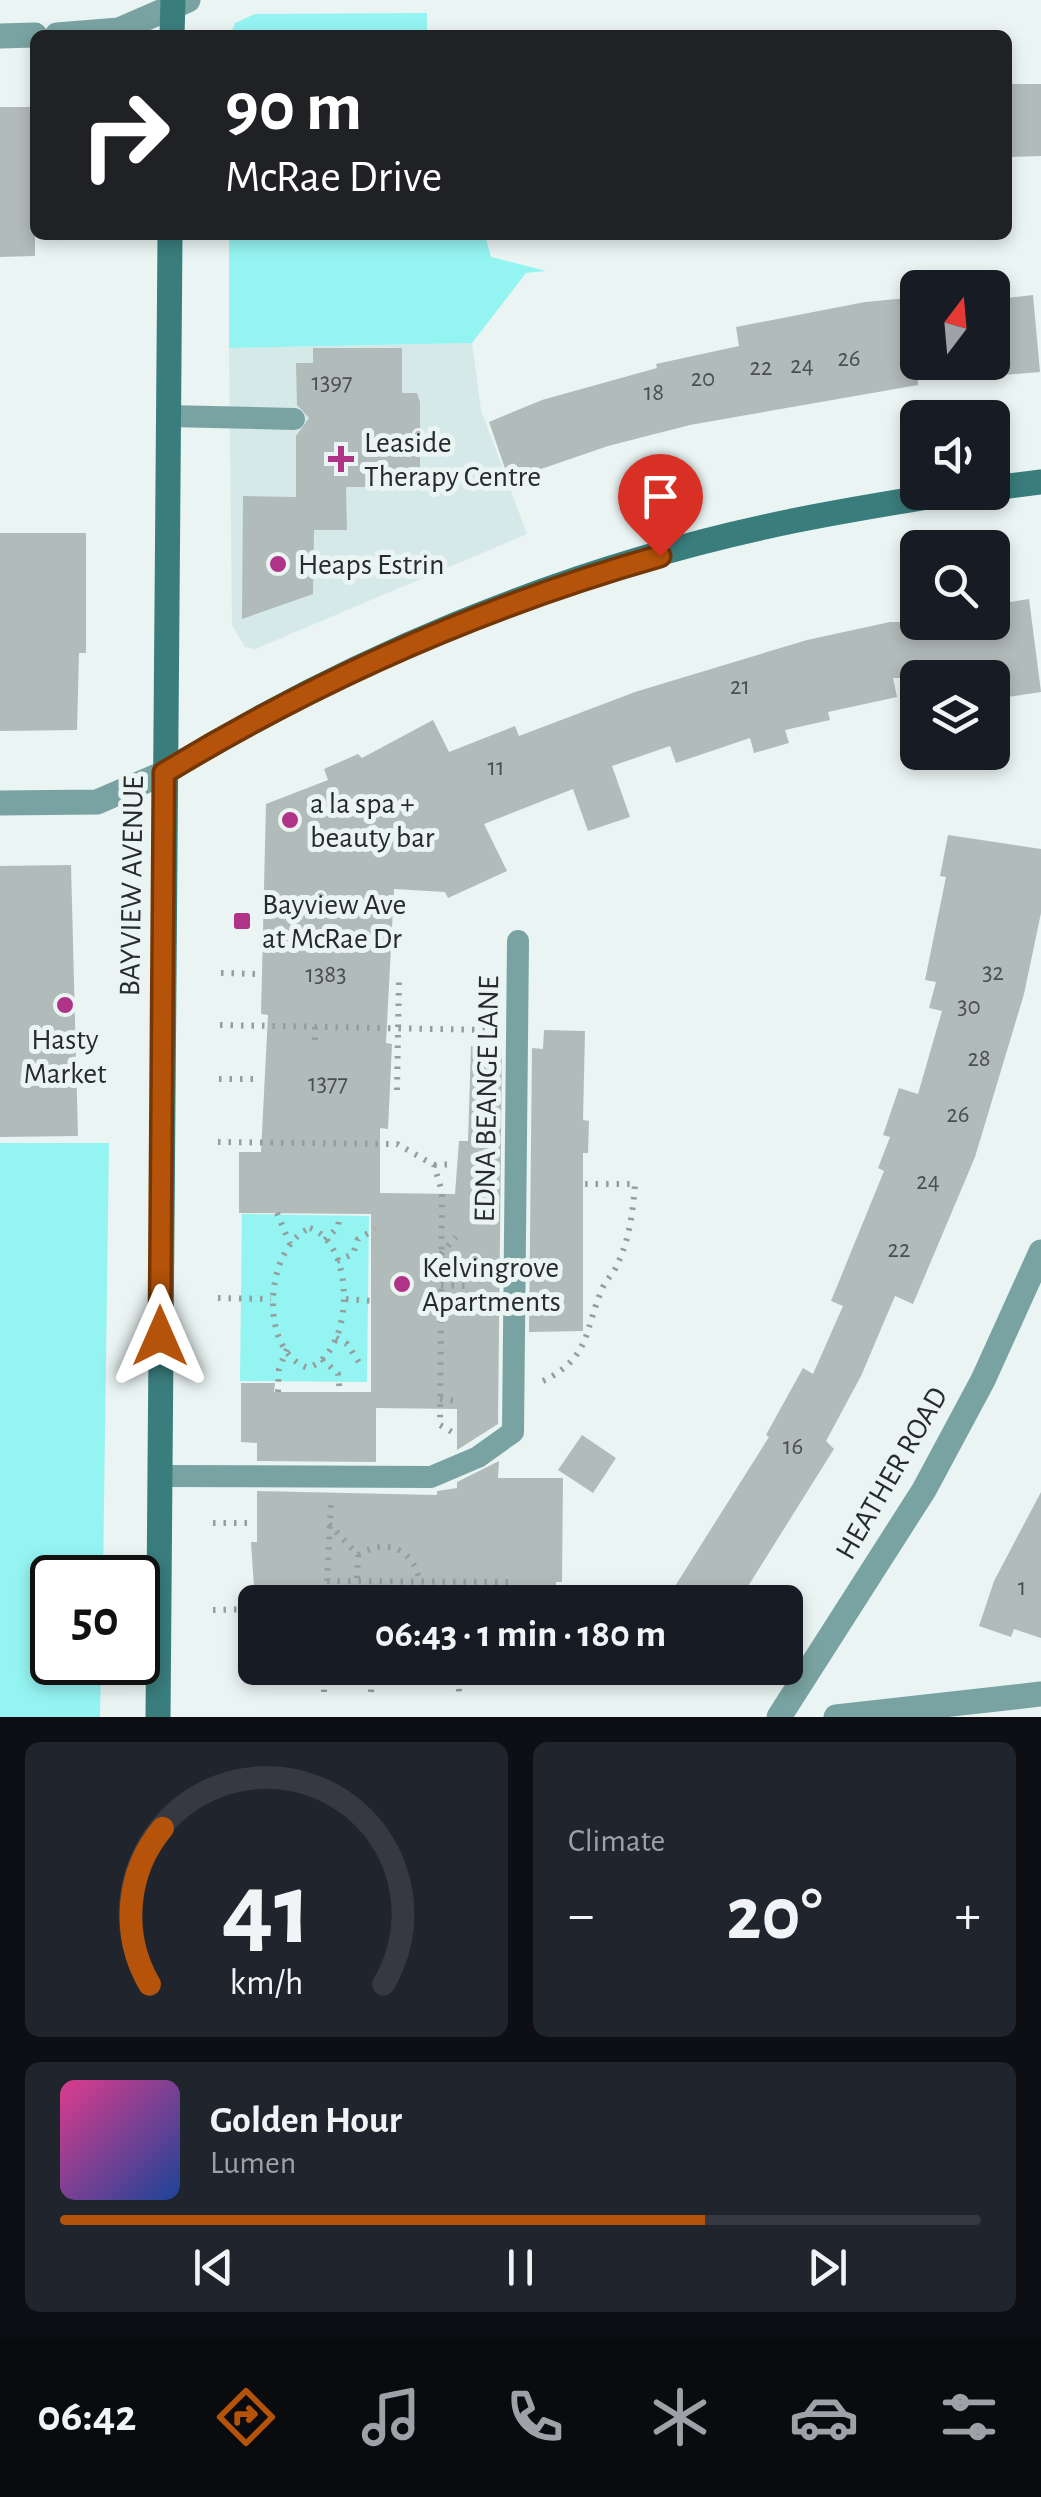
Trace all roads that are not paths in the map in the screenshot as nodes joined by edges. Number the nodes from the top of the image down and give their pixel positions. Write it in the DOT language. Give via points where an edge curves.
graph roads {
  1 [pos="178,2"];
  2 [pos="119,30"];
  3 [pos="173,30"];
  4 [pos="30,35"];
  5 [pos="0,36"];
  6 [pos="170,240"];
  7 [pos="168,416"];
  8 [pos="294,419"];
  9 [pos="1041,482"];
  10 [pos="1010,486"];
  11 [pos="900,502"];
  12 [pos="164,773"];
  13 [pos="0,803"];
  14 [pos="518,941"];
  15 [pos="1041,1252"];
  16 [pos="160,1476"];
  17 [pos="1041,1694"];
  18 [pos="158,1717"];
  19 [pos="779,1717"];
  20 [pos="836,1717"];
  1 -- 2 [label="street"];
  1 -- 3 [label="main road"];
  4 -- 5 [label="street"];
  6 -- 7 [label="main road, BAYVIEW AVENUE"];
  7 -- 8 [label="lane"];
  7 -- 12 [label="main road, BAYVIEW AVENUE"];
  9 -- 10 [label="main road"];
  11 -- 12 [label="main road" via="767,526 571,583 358,666"];
  12 -- 13 [label="street" via="97,802"];
  12 -- 16 [label="main road, BAYVIEW AVENUE"];
  14 -- 16 [label="lane, EDNA BEANGE LANE" via="514,1432 431,1478"];
  15 -- 19 [label="street, HEATHER ROAD" via="924,1490"];
  16 -- 18 [label="main road, BAYVIEW AVENUE"];
  17 -- 20 [label="street"];
}
